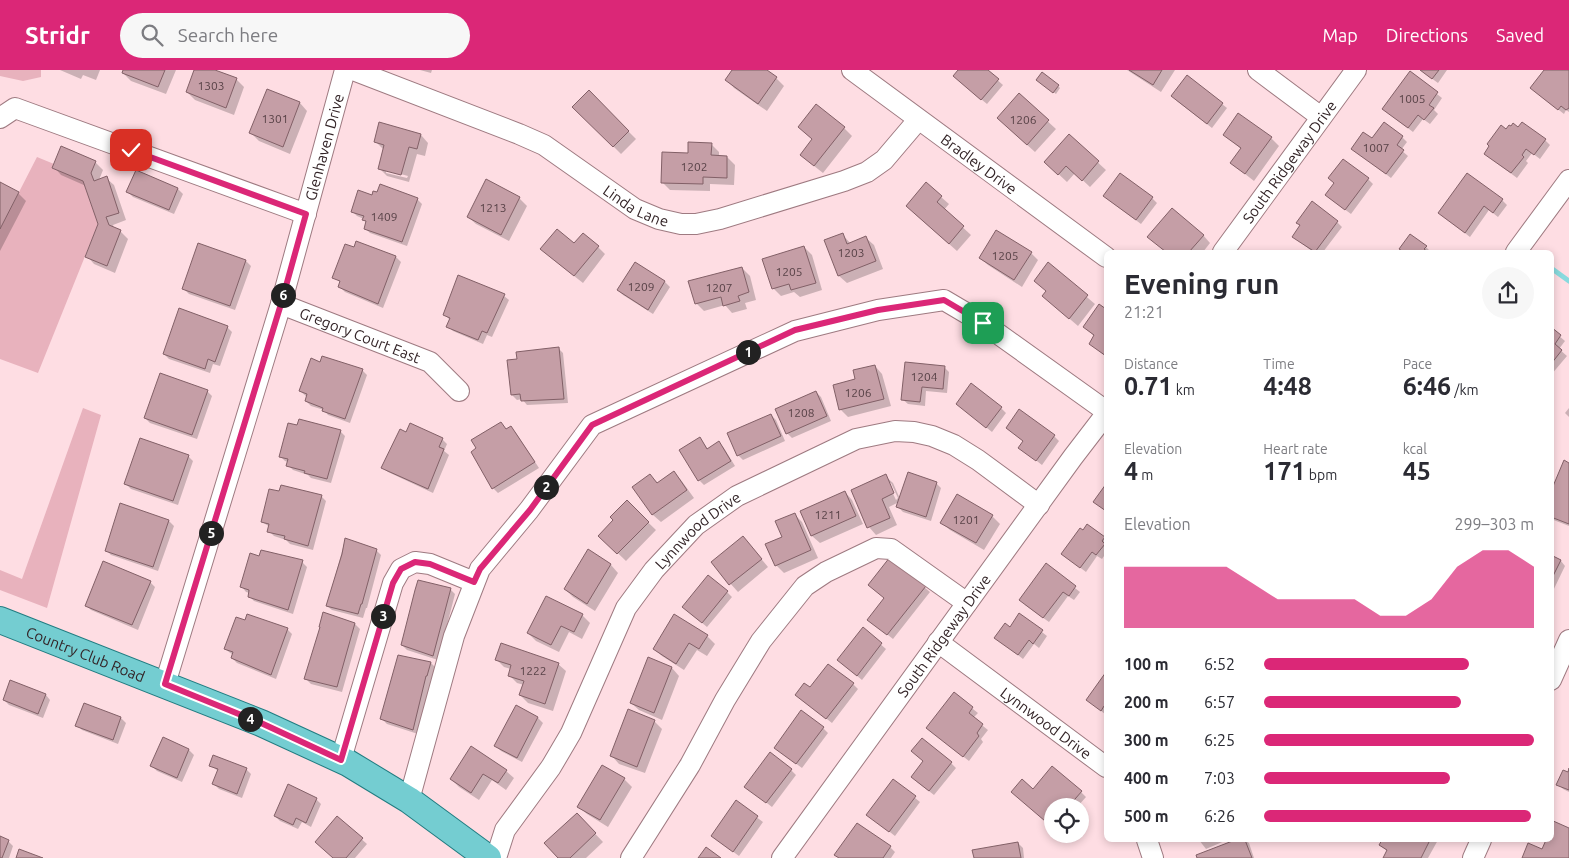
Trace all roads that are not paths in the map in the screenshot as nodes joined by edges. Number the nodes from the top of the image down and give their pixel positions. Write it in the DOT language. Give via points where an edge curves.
graph roads {
  1 [pos="345,70"];
  2 [pos="353,70"];
  3 [pos="852,70"];
  4 [pos="1258,70"];
  5 [pos="1356,70"];
  6 [pos="1321,117"];
  7 [pos="0,118"];
  8 [pos="918,120"];
  9 [pos="1569,180"];
  10 [pos="306,214"];
  11 [pos="1224,250"];
  12 [pos="1517,250"];
  13 [pos="1104,256"];
  14 [pos="281,304"];
  15 [pos="459,391"];
  16 [pos="1104,411"];
  17 [pos="1104,415"];
  18 [pos="1039,506"];
  19 [pos="474,582"];
  20 [pos="967,603"];
  21 [pos="0,620"];
  22 [pos="1569,640"];
  23 [pos="938,642"];
  24 [pos="1554,673"];
  25 [pos="165,684"];
  26 [pos="341,760"];
  27 [pos="1104,766"];
  28 [pos="409,800"];
  29 [pos="1480,842"];
  30 [pos="488,858"];
  31 [pos="496,858"];
  32 [pos="631,858"];
  33 [pos="782,858"];
  34 [pos="1473,858"];
  1 -- 10 [label="street, Glenhaven Drive"];
  2 -- 8 [label="street, Linda Lane" via="544,145 635,209 680,224 720,219 844,182 867,172 884,160"];
  3 -- 8 [label="street, Bradley Drive"];
  4 -- 6 [label="street"];
  5 -- 6 [label="street, South Ridgeway Drive"];
  6 -- 11 [label="street, South Ridgeway Drive"];
  7 -- 10 [label="street" via="15,108"];
  8 -- 13 [label="street, Bradley Drive"];
  9 -- 12 [label="street"];
  10 -- 14 [label="street, Glenhaven Drive"];
  14 -- 15 [label="street, Gregory Court East" via="430,362"];
  14 -- 25 [label="street, Glenhaven Drive"];
  16 -- 19 [label="street" via="983,323 944,300 878,310 795,330 592,425 530,510 480,569"];
  17 -- 18 [label="street, South Ridgeway Drive"];
  18 -- 20 [label="street, South Ridgeway Drive"];
  18 -- 31 [label="street, Lynnwood Drive" via="954,444 914,432 895,431 856,439 737,496 696,525 654,570 626,608 571,733 505,830"];
  19 -- 26 [label="street" via="430,564 415,562 401,569 393,583"];
  19 -- 28 [label="street" via="454,636"];
  20 -- 23 [label="street, South Ridgeway Drive"];
  20 -- 32 [label="street" via="891,548 876,548 805,586 761,641 690,765"];
  21 -- 25 [label="main road, Country Club Road"];
  22 -- 24 [label="street"];
  23 -- 27 [label="street, Lynnwood Drive"];
  23 -- 33 [label="street, South Ridgeway Drive"];
  25 -- 26 [label="main road, Country Club Road"];
  26 -- 28 [label="main road, Country Club Road"];
  28 -- 30 [label="main road, Country Club Road"];
  29 -- 34 [label="street"];
}
